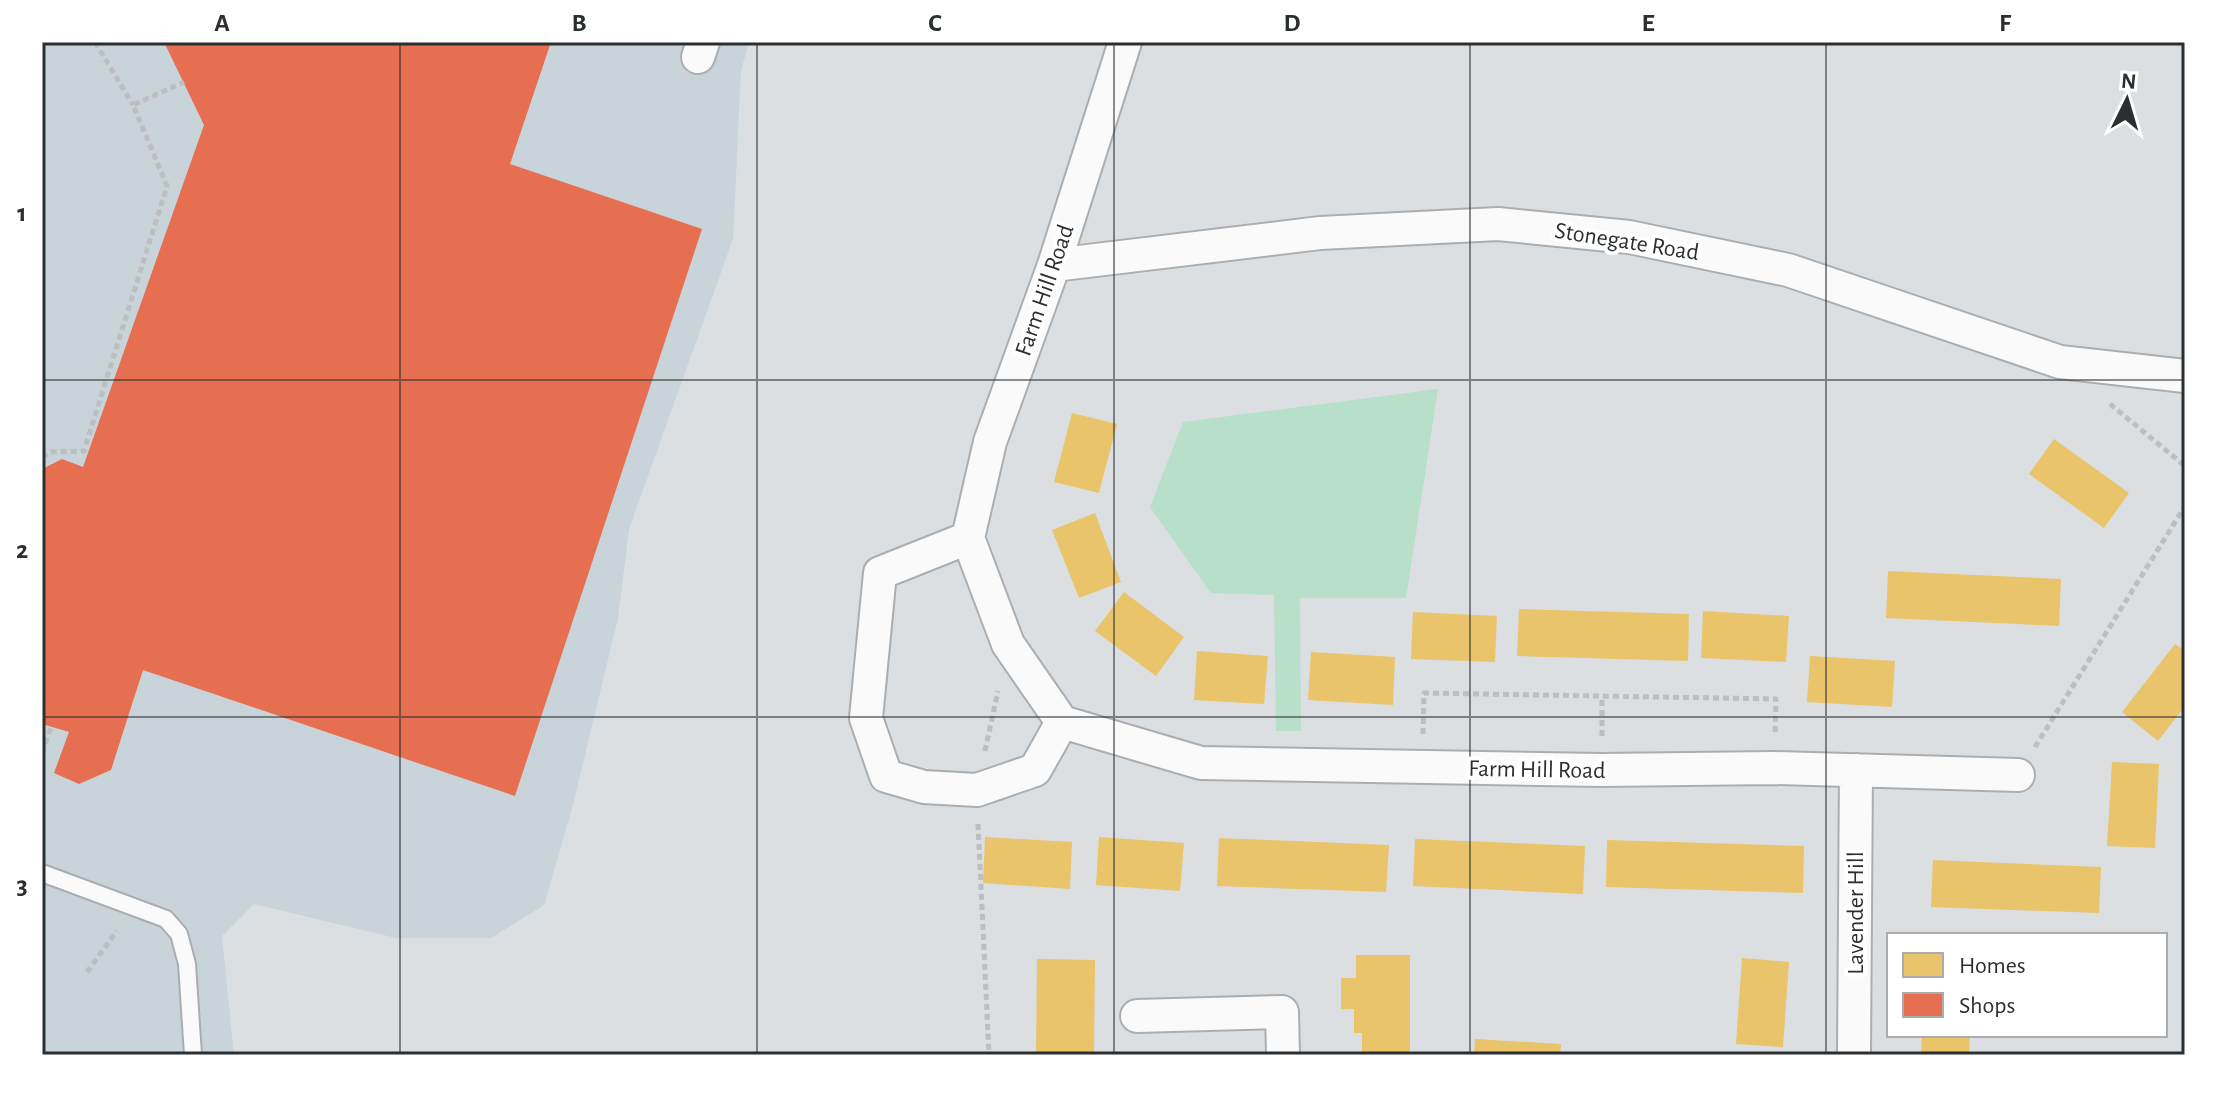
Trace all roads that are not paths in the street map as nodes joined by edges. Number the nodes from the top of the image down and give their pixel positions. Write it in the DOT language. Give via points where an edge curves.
graph roads {
  1 [pos="1125,42"];
  2 [pos="1054,265"];
  3 [pos="2185,376"];
  4 [pos="968,538"];
  5 [pos="1062,722"];
  6 [pos="1856,770"];
  7 [pos="2018,775"];
  8 [pos="42,873"];
  9 [pos="1137,1016"];
  10 [pos="193,1055"];
  11 [pos="1283,1055"];
  12 [pos="1854,1055"];
  1 -- 2 [label="street, Farm Hill Road"];
  2 -- 3 [label="street, Stonegate Road" via="1320,233 1498,224 1542,228 1629,237 1788,270 2060,362"];
  2 -- 4 [label="street, Farm Hill Road" via="990,442"];
  4 -- 5 [label="street" via="1008,644"];
  4 -- 5 [label="street" via="880,573 866,718 886,776 924,787 977,790 1035,770"];
  5 -- 6 [label="street, Farm Hill Road" via="1201,763"];
  6 -- 7 [label="street, Farm Hill Road"];
  6 -- 12 [label="street, Lavender Hill"];
  8 -- 10 [label="lane" via="166,919 179,934 187,964"];
  9 -- 11 [label="street" via="1282,1012"];
}
